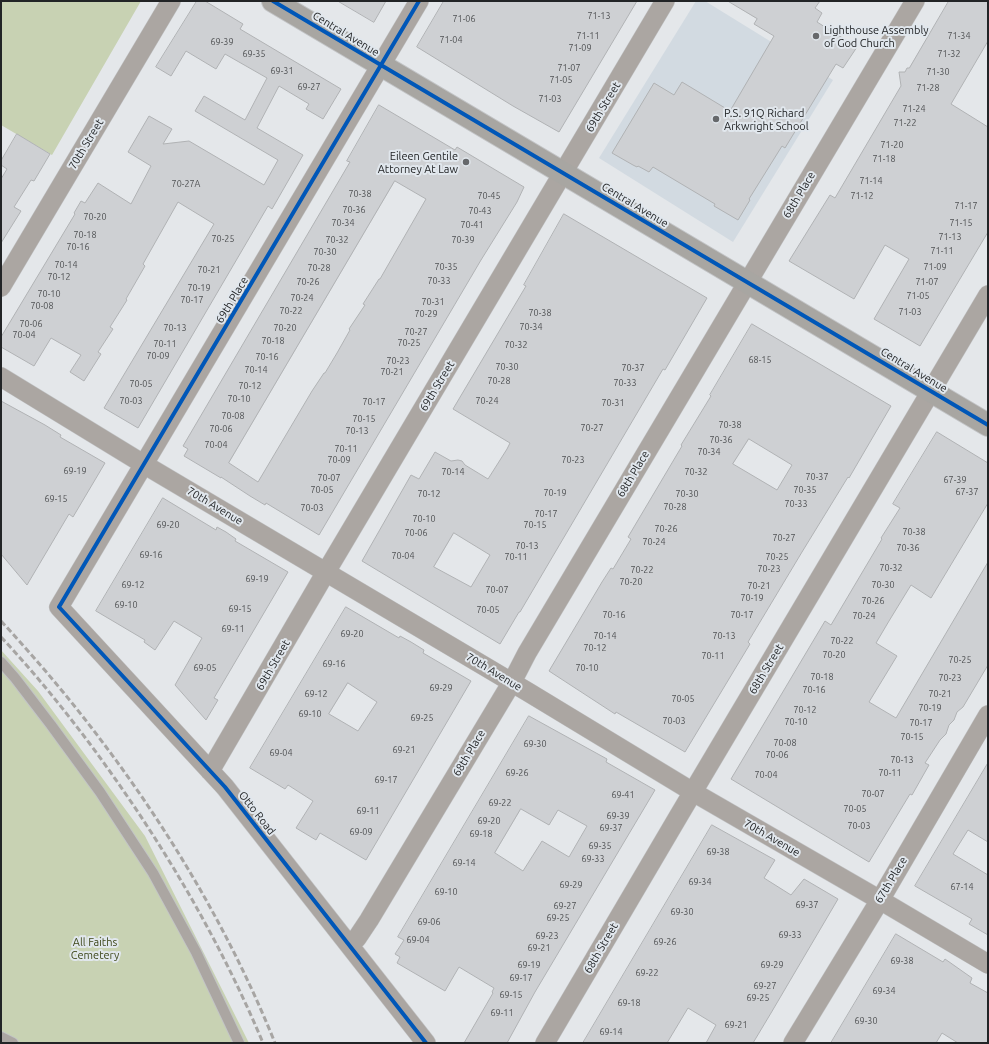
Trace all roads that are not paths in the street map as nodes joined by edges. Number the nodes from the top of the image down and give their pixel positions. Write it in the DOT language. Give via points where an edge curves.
graph roads {
  1 [pos="171,1"];
  2 [pos="273,1"];
  3 [pos="419,1"];
  4 [pos="666,1"];
  5 [pos="915,1"];
  6 [pos="380,65"];
  7 [pos="563,173"];
  8 [pos="748,282"];
  9 [pos="1,287"];
  10 [pos="988,295"];
  11 [pos="1,377"];
  12 [pos="931,391"];
  13 [pos="988,425"];
  14 [pos="145,465"];
  15 [pos="326,572"];
  16 [pos="59,607"];
  17 [pos="1,662"];
  18 [pos="512,682"];
  19 [pos="988,716"];
  20 [pos="210,771"];
  21 [pos="693,792"];
  22 [pos="880,900"];
  23 [pos="350,945"];
  24 [pos="988,964"];
  25 [pos="1,1037"];
  26 [pos="13,1043"];
  27 [pos="239,1043"];
  28 [pos="426,1043"];
  29 [pos="545,1043"];
  30 [pos="793,1043"];
  1 -- 9 [label="street, 70th Street"];
  2 -- 6 [label="main road, Central Avenue"];
  3 -- 6 [label="street, 69th Place"];
  4 -- 7 [label="street, 69th Street"];
  5 -- 8 [label="street, 68th Place"];
  6 -- 7 [label="main road, Central Avenue"];
  6 -- 14 [label="street, 69th Place"];
  7 -- 8 [label="main road, Central Avenue"];
  7 -- 15 [label="street, 69th Street"];
  8 -- 12 [label="main road, Central Avenue"];
  8 -- 18 [label="street, 68th Place"];
  10 -- 12 [label="street, 68th Street"];
  11 -- 14 [label="street, 70th Avenue"];
  12 -- 13 [label="main road, Central Avenue"];
  12 -- 21 [label="street, 68th Street"];
  14 -- 15 [label="street, 70th Avenue"];
  14 -- 16 [label="street, 69th Place"];
  15 -- 18 [label="street, 70th Avenue"];
  15 -- 20 [label="street, 69th Street"];
  16 -- 20 [label="street, Otto Road"];
  17 -- 27 [label="lane" via="100,792 153,873 196,952"];
  18 -- 21 [label="street, 70th Avenue"];
  18 -- 23 [label="street, 68th Place" via="369,920"];
  19 -- 22 [label="street, 67th Place"];
  20 -- 23 [label="street, Otto Road" via="225,786"];
  21 -- 22 [label="street, 70th Avenue"];
  21 -- 29 [label="street, 68th Street"];
  22 -- 24 [label="street, 70th Avenue"];
  22 -- 30 [label="street, 67th Place"];
  23 -- 28 [label="street, Otto Road"];
  25 -- 26 [label="lane"];
}
